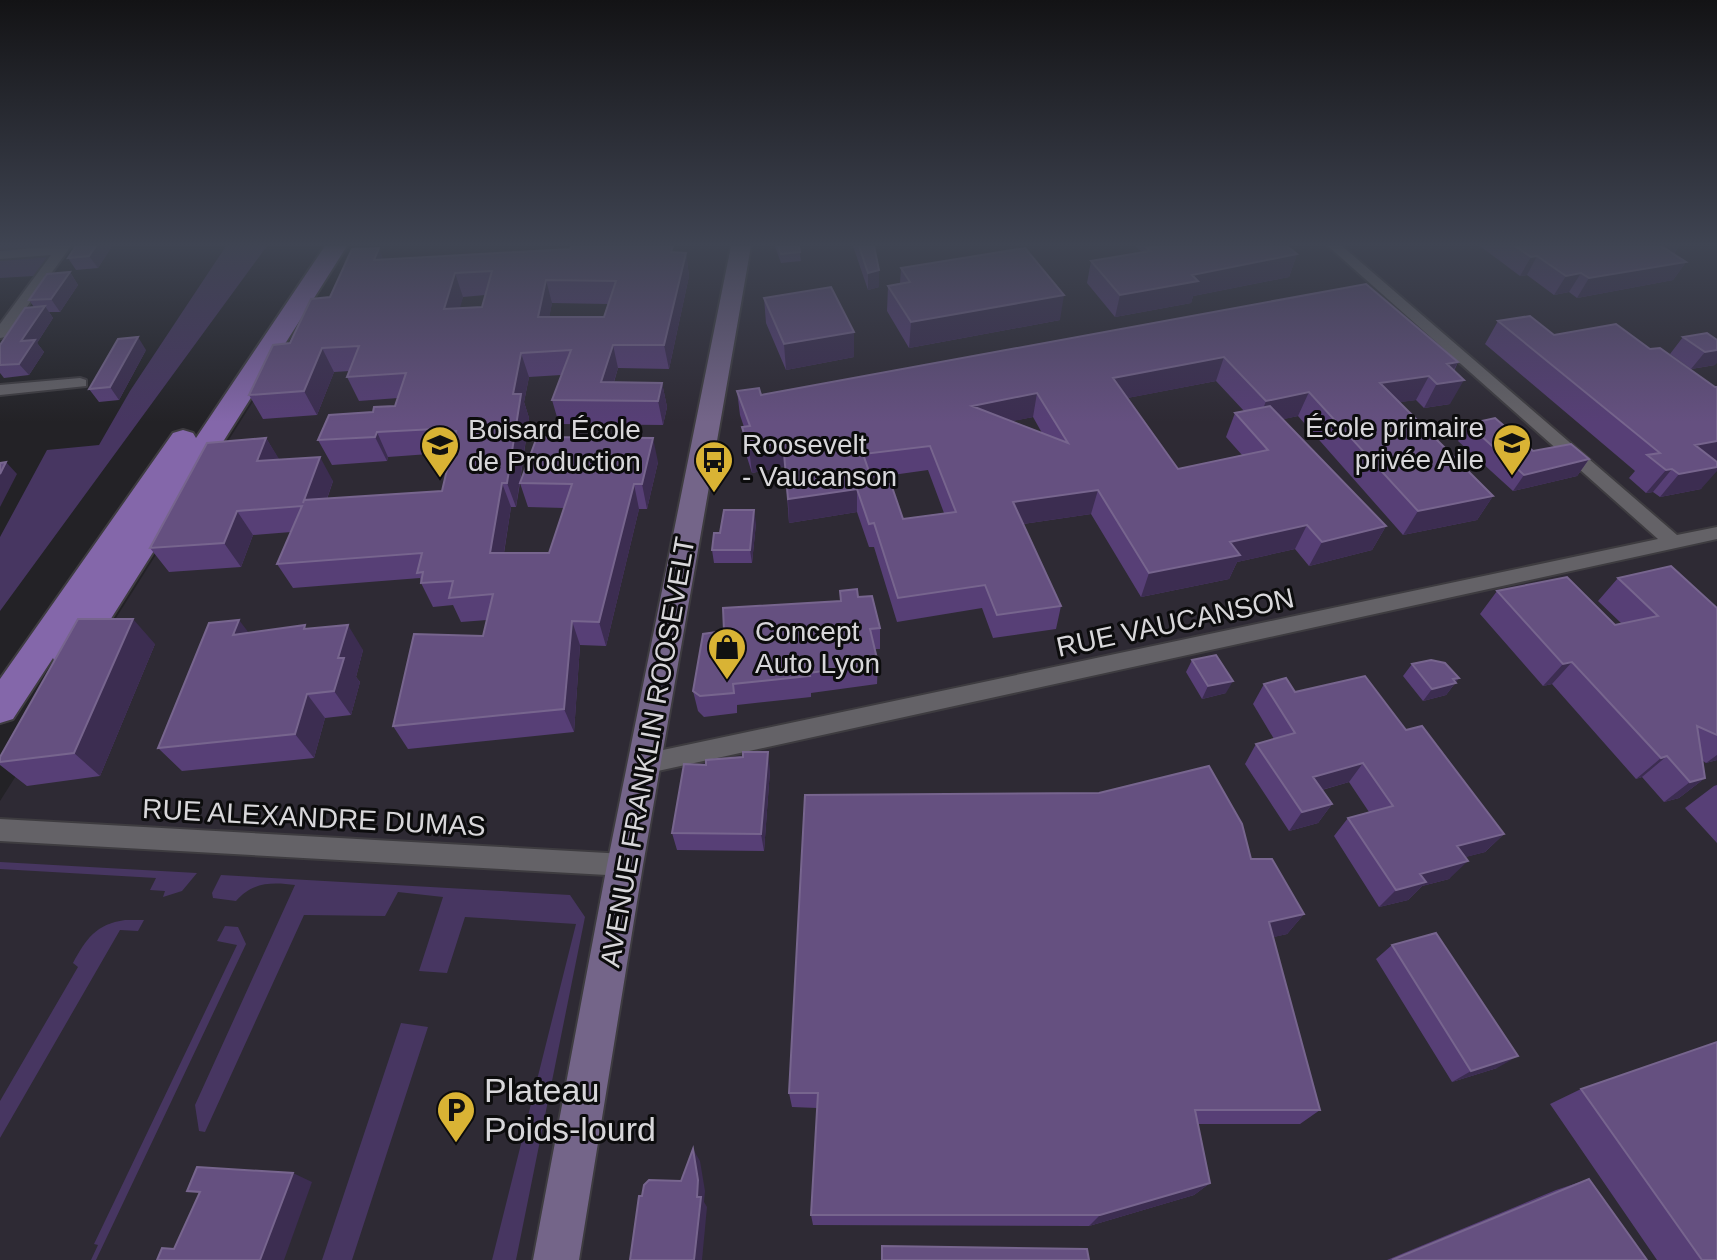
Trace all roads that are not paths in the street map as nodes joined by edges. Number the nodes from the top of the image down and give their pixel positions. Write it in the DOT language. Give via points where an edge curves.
graph roads {
  1 [pos="21,305"];
  2 [pos="272,305"];
  3 [pos="298,305"];
  4 [pos="730,305"];
  5 [pos="1401,305"];
  6 [pos="0,334"];
  7 [pos="80,383"];
  8 [pos="0,390"];
  9 [pos="1717,533"];
  10 [pos="1674,543"];
  11 [pos="42,697"];
  12 [pos="0,708"];
  13 [pos="644,764"];
  14 [pos="0,830"];
  15 [pos="625,865"];
  16 [pos="556,1260"];
  1 -- 6 [label="street"];
  2 -- 12 [label="main road"];
  3 -- 11 [label="main road"];
  4 -- 13 [label="street, AVENUE FRANKLIN ROOSEVELT"];
  5 -- 10 [label="street"];
  7 -- 8 [label="street"];
  9 -- 10 [label="street, RUE VAUCANSON"];
  10 -- 13 [label="street, RUE VAUCANSON"];
  13 -- 15 [label="street, AVENUE FRANKLIN ROOSEVELT"];
  14 -- 15 [label="street, RUE ALEXANDRE DUMAS"];
  15 -- 16 [label="street, AVENUE FRANKLIN ROOSEVELT"];
}
